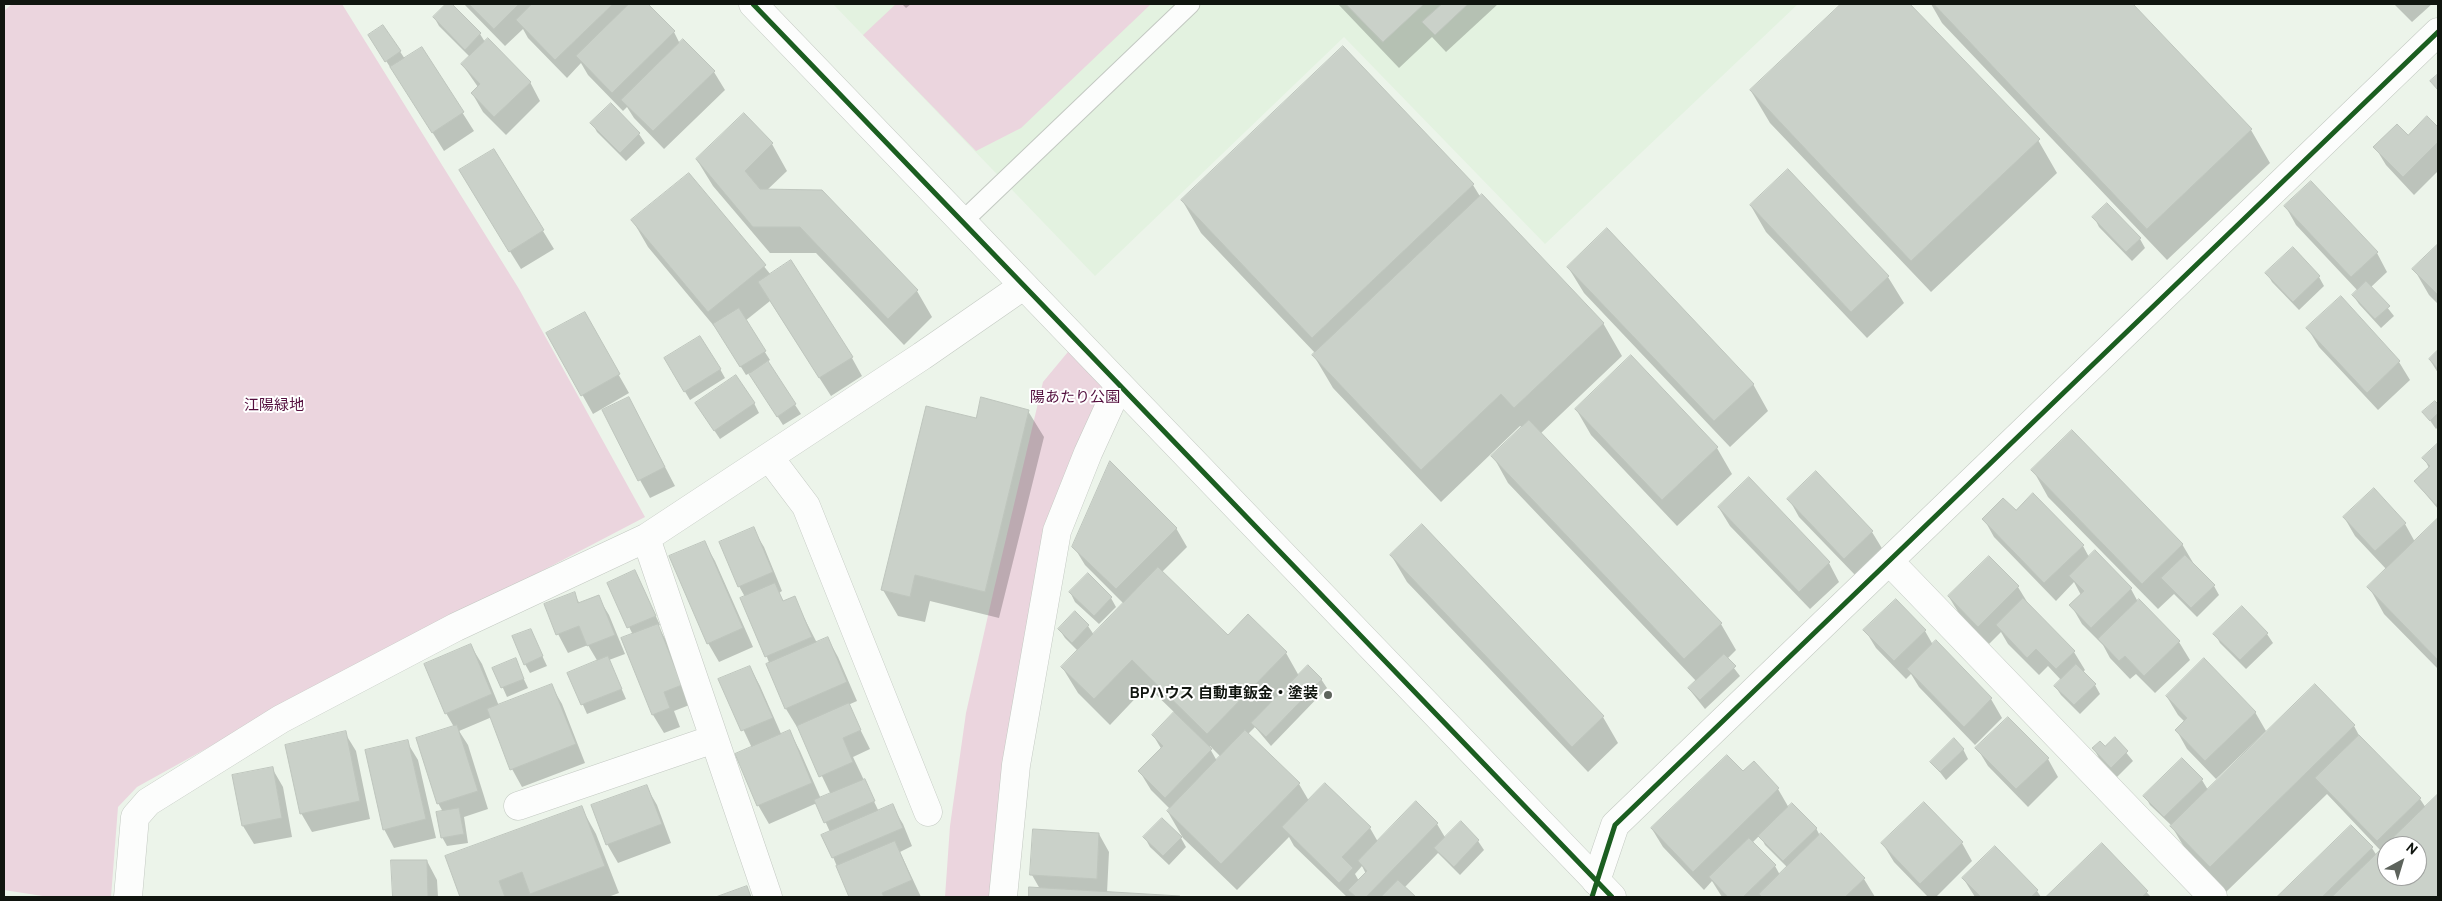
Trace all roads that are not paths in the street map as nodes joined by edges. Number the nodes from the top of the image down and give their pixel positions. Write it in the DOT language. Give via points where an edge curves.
graph roads {
  1 [pos="753,4"];
  2 [pos="1190,4"];
  3 [pos="2438,32"];
  4 [pos="962,222"];
  5 [pos="1023,286"];
  6 [pos="1119,384"];
  7 [pos="769,457"];
  8 [pos="646,538"];
  9 [pos="1890,562"];
  10 [pos="714,740"];
  11 [pos="518,806"];
  12 [pos="928,812"];
  13 [pos="1600,892"];
  14 [pos="128,897"];
  15 [pos="768,897"];
  16 [pos="1002,897"];
  17 [pos="2213,897"];
  1 -- 4 [label="street"];
  2 -- 4 [label="lane"];
  3 -- 9 [label="street"];
  4 -- 5 [label="street"];
  5 -- 6 [label="street"];
  5 -- 7 [label="street"];
  6 -- 13 [label="street"];
  6 -- 16 [label="street" via="1058,531 1016,765"];
  7 -- 8 [label="street"];
  7 -- 12 [label="street" via="806,506"];
  8 -- 10 [label="street"];
  8 -- 14 [label="street" via="456,627 281,719 148,802 135,817"];
  9 -- 13 [label="street" via="1615,826"];
  9 -- 17 [label="street"];
  10 -- 11 [label="street"];
  10 -- 15 [label="street"];
}
